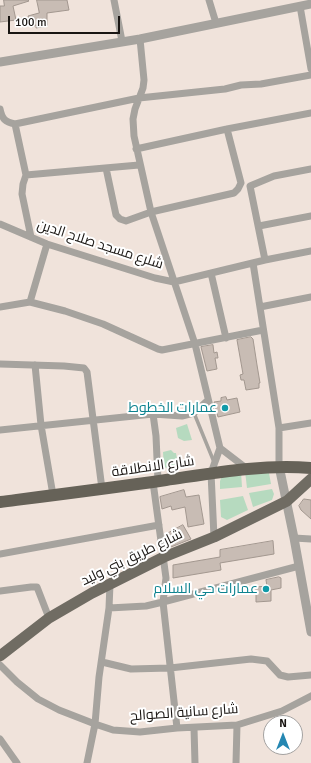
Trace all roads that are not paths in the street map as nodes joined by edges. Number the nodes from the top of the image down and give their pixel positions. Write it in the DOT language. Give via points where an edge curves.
graph roads {
  1 [pos="114,0"];
  2 [pos="209,0"];
  3 [pos="311,4"];
  4 [pos="300,6"];
  5 [pos="216,23"];
  6 [pos="140,38"];
  7 [pos="122,41"];
  8 [pos="0,62"];
  9 [pos="311,69"];
  10 [pos="311,75"];
  11 [pos="139,98"];
  12 [pos="0,109"];
  13 [pos="311,113"];
  14 [pos="15,124"];
  15 [pos="227,129"];
  16 [pos="136,149"];
  17 [pos="140,165"];
  18 [pos="106,168"];
  19 [pos="311,169"];
  20 [pos="26,175"];
  21 [pos="151,212"];
  22 [pos="311,216"];
  23 [pos="0,224"];
  24 [pos="259,226"];
  25 [pos="31,237"];
  26 [pos="47,244"];
  27 [pos="311,251"];
  28 [pos="265,260"];
  29 [pos="253,263"];
  30 [pos="211,273"];
  31 [pos="174,282"];
  32 [pos="311,297"];
  33 [pos="30,302"];
  34 [pos="0,307"];
  35 [pos="260,307"];
  36 [pos="263,330"];
  37 [pos="226,338"];
  38 [pos="195,344"];
  39 [pos="0,364"];
  40 [pos="35,365"];
  41 [pos="208,400"];
  42 [pos="194,413"];
  43 [pos="153,414"];
  44 [pos="93,419"];
  45 [pos="311,423"];
  46 [pos="41,425"];
  47 [pos="279,428"];
  48 [pos="0,430"];
  49 [pos="220,448"];
  50 [pos="279,466"];
  51 [pos="246,468"];
  52 [pos="311,468"];
  53 [pos="213,469"];
  54 [pos="311,479"];
  55 [pos="155,481"];
  56 [pos="102,489"];
  57 [pos="53,496"];
  58 [pos="0,502"];
  59 [pos="287,502"];
  60 [pos="159,525"];
  61 [pos="214,536"];
  62 [pos="294,538"];
  63 [pos="311,539"];
  64 [pos="0,554"];
  65 [pos="164,557"];
  66 [pos="299,566"];
  67 [pos="110,584"];
  68 [pos="0,591"];
  69 [pos="163,602"];
  70 [pos="109,608"];
  71 [pos="49,618"];
  72 [pos="311,632"];
  73 [pos="0,656"];
  74 [pos="102,662"];
  75 [pos="0,665"];
  76 [pos="170,668"];
  77 [pos="311,675"];
  78 [pos="311,696"];
  79 [pos="95,724"];
  80 [pos="237,725"];
  81 [pos="177,728"];
  82 [pos="194,728"];
  83 [pos="0,739"];
  84 [pos="17,763"];
  85 [pos="87,763"];
  86 [pos="195,763"];
  87 [pos="236,763"];
  1 -- 7 [label="street"];
  2 -- 5 [label="street"];
  3 -- 4 [label="street"];
  4 -- 5 [label="street"];
  4 -- 9 [label="street"];
  5 -- 6 [label="street"];
  6 -- 7 [label="street"];
  6 -- 11 [label="street" via="144,80"];
  7 -- 8 [label="street"];
  10 -- 11 [label="street" via="225,89"];
  11 -- 14 [label="street"];
  11 -- 16 [label="street" via="133,119"];
  12 -- 14 [label="street" via="2,118"];
  13 -- 15 [label="street"];
  14 -- 20 [label="street"];
  15 -- 16 [label="street"];
  15 -- 21 [label="street" via="241,183 238,189 234,193"];
  16 -- 17 [label="street"];
  17 -- 18 [label="street"];
  17 -- 21 [label="street"];
  18 -- 20 [label="street"];
  18 -- 21 [label="street" via="116,215 120,219 126,221"];
  19 -- 24 [label="street" via="274,176 250,186"];
  20 -- 25 [label="street" via="22,194"];
  21 -- 31 [label="street"];
  22 -- 24 [label="street"];
  23 -- 25 [label="street, شلرع مسجد صلاح الدين"];
  24 -- 28 [label="street"];
  25 -- 26 [label="street, شلرع مسجد صلاح الدين"];
  26 -- 31 [label="street, شلرع مسجد صلاح الدين"];
  26 -- 33 [label="street"];
  27 -- 28 [label="street, شلرع مسجد صلاح الدين"];
  28 -- 29 [label="street, شلرع مسجد صلاح الدين"];
  29 -- 30 [label="street, شلرع مسجد صلاح الدين"];
  29 -- 35 [label="street"];
  30 -- 31 [label="street, شلرع مسجد صلاح الدين"];
  30 -- 37 [label="street"];
  31 -- 38 [label="street"];
  32 -- 35 [label="street"];
  33 -- 34 [label="street"];
  33 -- 38 [label="street" via="103,324 158,349"];
  35 -- 36 [label="street"];
  36 -- 37 [label="street"];
  36 -- 47 [label="street"];
  37 -- 38 [label="street"];
  38 -- 41 [label="street"];
  39 -- 40 [label="street"];
  40 -- 44 [label="street" via="84,368 87,372"];
  40 -- 46 [label="street"];
  41 -- 42 [label="street"];
  41 -- 49 [label="street"];
  42 -- 43 [label="street" via="182,416"];
  42 -- 53 [label="lane"];
  43 -- 44 [label="street"];
  43 -- 55 [label="street" via="156,436"];
  44 -- 46 [label="street"];
  44 -- 56 [label="street"];
  45 -- 47 [label="street"];
  46 -- 48 [label="street"];
  46 -- 57 [label="street"];
  47 -- 50 [label="street"];
  49 -- 51 [label="street"];
  49 -- 53 [label="street"];
  50 -- 51 [label="highway, شارع الانطلاقة"];
  50 -- 52 [label="highway, شارع الانطلاقة"];
  50 -- 59 [label="street"];
  51 -- 53 [label="highway, شارع الانطلاقة"];
  53 -- 55 [label="highway, شارع الانطلاقة"];
  53 -- 61 [label="street"];
  54 -- 59 [label="main road, شارع طريق بني وليد"];
  55 -- 56 [label="highway, شارع الانطلاقة"];
  55 -- 60 [label="street"];
  56 -- 57 [label="highway, شارع الانطلاقة"];
  57 -- 58 [label="highway, شارع الانطلاقة"];
  59 -- 61 [label="main road, شارع طريق بني وليد"];
  59 -- 62 [label="street"];
  60 -- 64 [label="street"];
  60 -- 65 [label="street"];
  61 -- 65 [label="main road, شارع طريق بني وليد"];
  62 -- 63 [label="street"];
  62 -- 66 [label="street"];
  65 -- 67 [label="main road, شارع طريق بني وليد"];
  65 -- 69 [label="street" via="166,578"];
  66 -- 69 [label="street"];
  66 -- 72 [label="street"];
  67 -- 70 [label="street"];
  67 -- 71 [label="main road, شارع طريق بني وليد"];
  68 -- 71 [label="street" via="37,587"];
  69 -- 70 [label="street" via="146,606"];
  69 -- 76 [label="street"];
  70 -- 74 [label="street"];
  71 -- 73 [label="main road, شارع طريق بني وليد"];
  74 -- 76 [label="street" via="131,669"];
  74 -- 79 [label="street"];
  75 -- 79 [label="street, شارع سانية الصوالح" via="38,699"];
  76 -- 77 [label="street" via="251,659 267,661 280,675"];
  76 -- 81 [label="street"];
  78 -- 80 [label="street, شارع سانية الصوالح" via="282,711"];
  79 -- 81 [label="street, شارع سانية الصوالح" via="113,730 140,732"];
  79 -- 85 [label="street"];
  80 -- 82 [label="street, شارع سانية الصوالح"];
  80 -- 87 [label="street"];
  81 -- 82 [label="street, شارع سانية الصوالح"];
  82 -- 86 [label="street"];
  83 -- 84 [label="street"];
}
